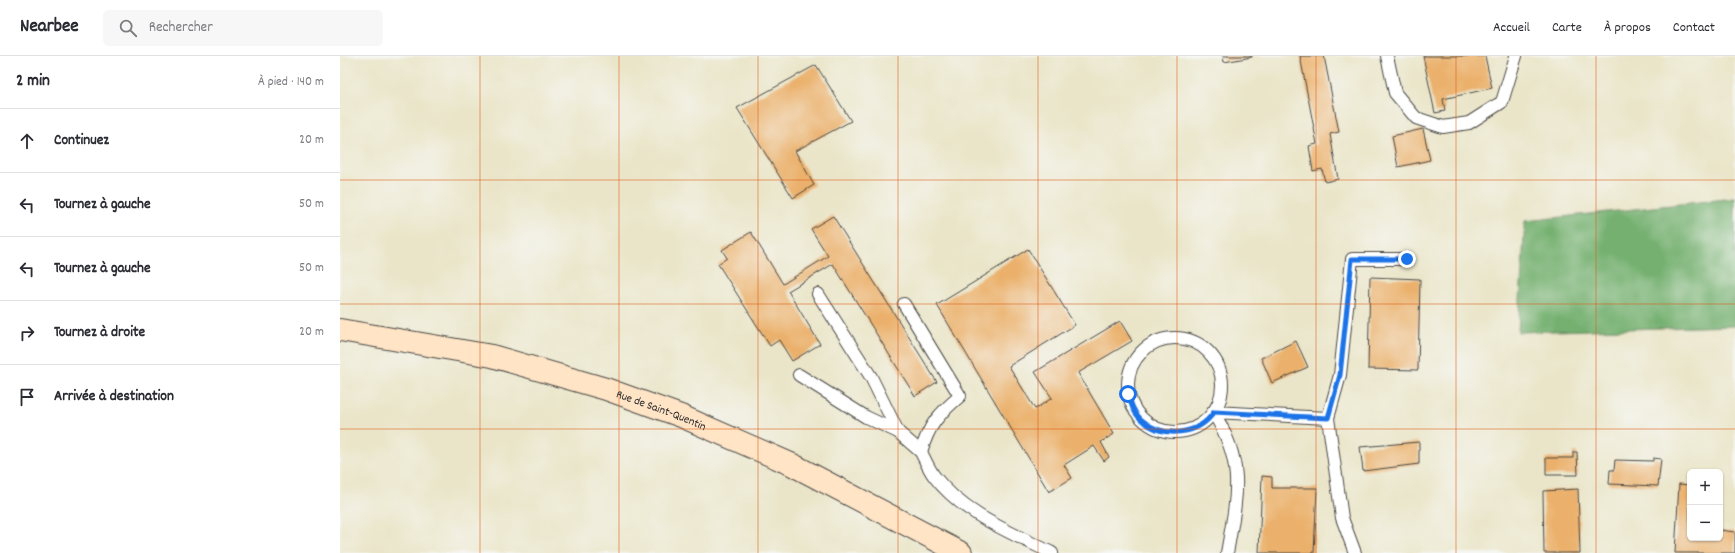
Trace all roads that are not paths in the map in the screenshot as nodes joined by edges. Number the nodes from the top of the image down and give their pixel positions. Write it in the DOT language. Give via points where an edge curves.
graph roads {
  1 [pos="1387,56"];
  2 [pos="1516,56"];
  3 [pos="1407,259"];
  4 [pos="818,294"];
  5 [pos="904,304"];
  6 [pos="340,330"];
  7 [pos="799,375"];
  8 [pos="1214,412"];
  9 [pos="1328,418"];
  10 [pos="898,432"];
  11 [pos="921,452"];
  12 [pos="961,553"];
  13 [pos="1052,553"];
  14 [pos="1227,553"];
  15 [pos="1355,553"];
  1 -- 2 [label="lane" via="1395,93 1416,118 1443,127 1468,123 1502,102"];
  3 -- 9 [label="lane" via="1352,259 1340,375"];
  4 -- 10 [label="lane" via="871,377"];
  5 -- 11 [label="lane" via="960,396 939,414 926,436"];
  6 -- 12 [label="main road, Rue de Saint-Quentin" via="492,356 606,389 666,410 793,465"];
  7 -- 10 [label="lane" via="866,416"];
  8 -- 8 [label="lane" via="1220,402 1220,369 1212,355 1200,345 1185,338 1169,338 1153,342 1140,352 1132,364 1127,379 1132,408 1142,420 1154,429 1169,433 1184,432 1199,426"];
  8 -- 9 [label="lane"];
  8 -- 14 [label="lane" via="1226,432 1235,462 1237,499"];
  9 -- 15 [label="lane" via="1342,518"];
  10 -- 11 [label="lane"];
  11 -- 13 [label="lane" via="933,475 950,494 983,519"];
}
